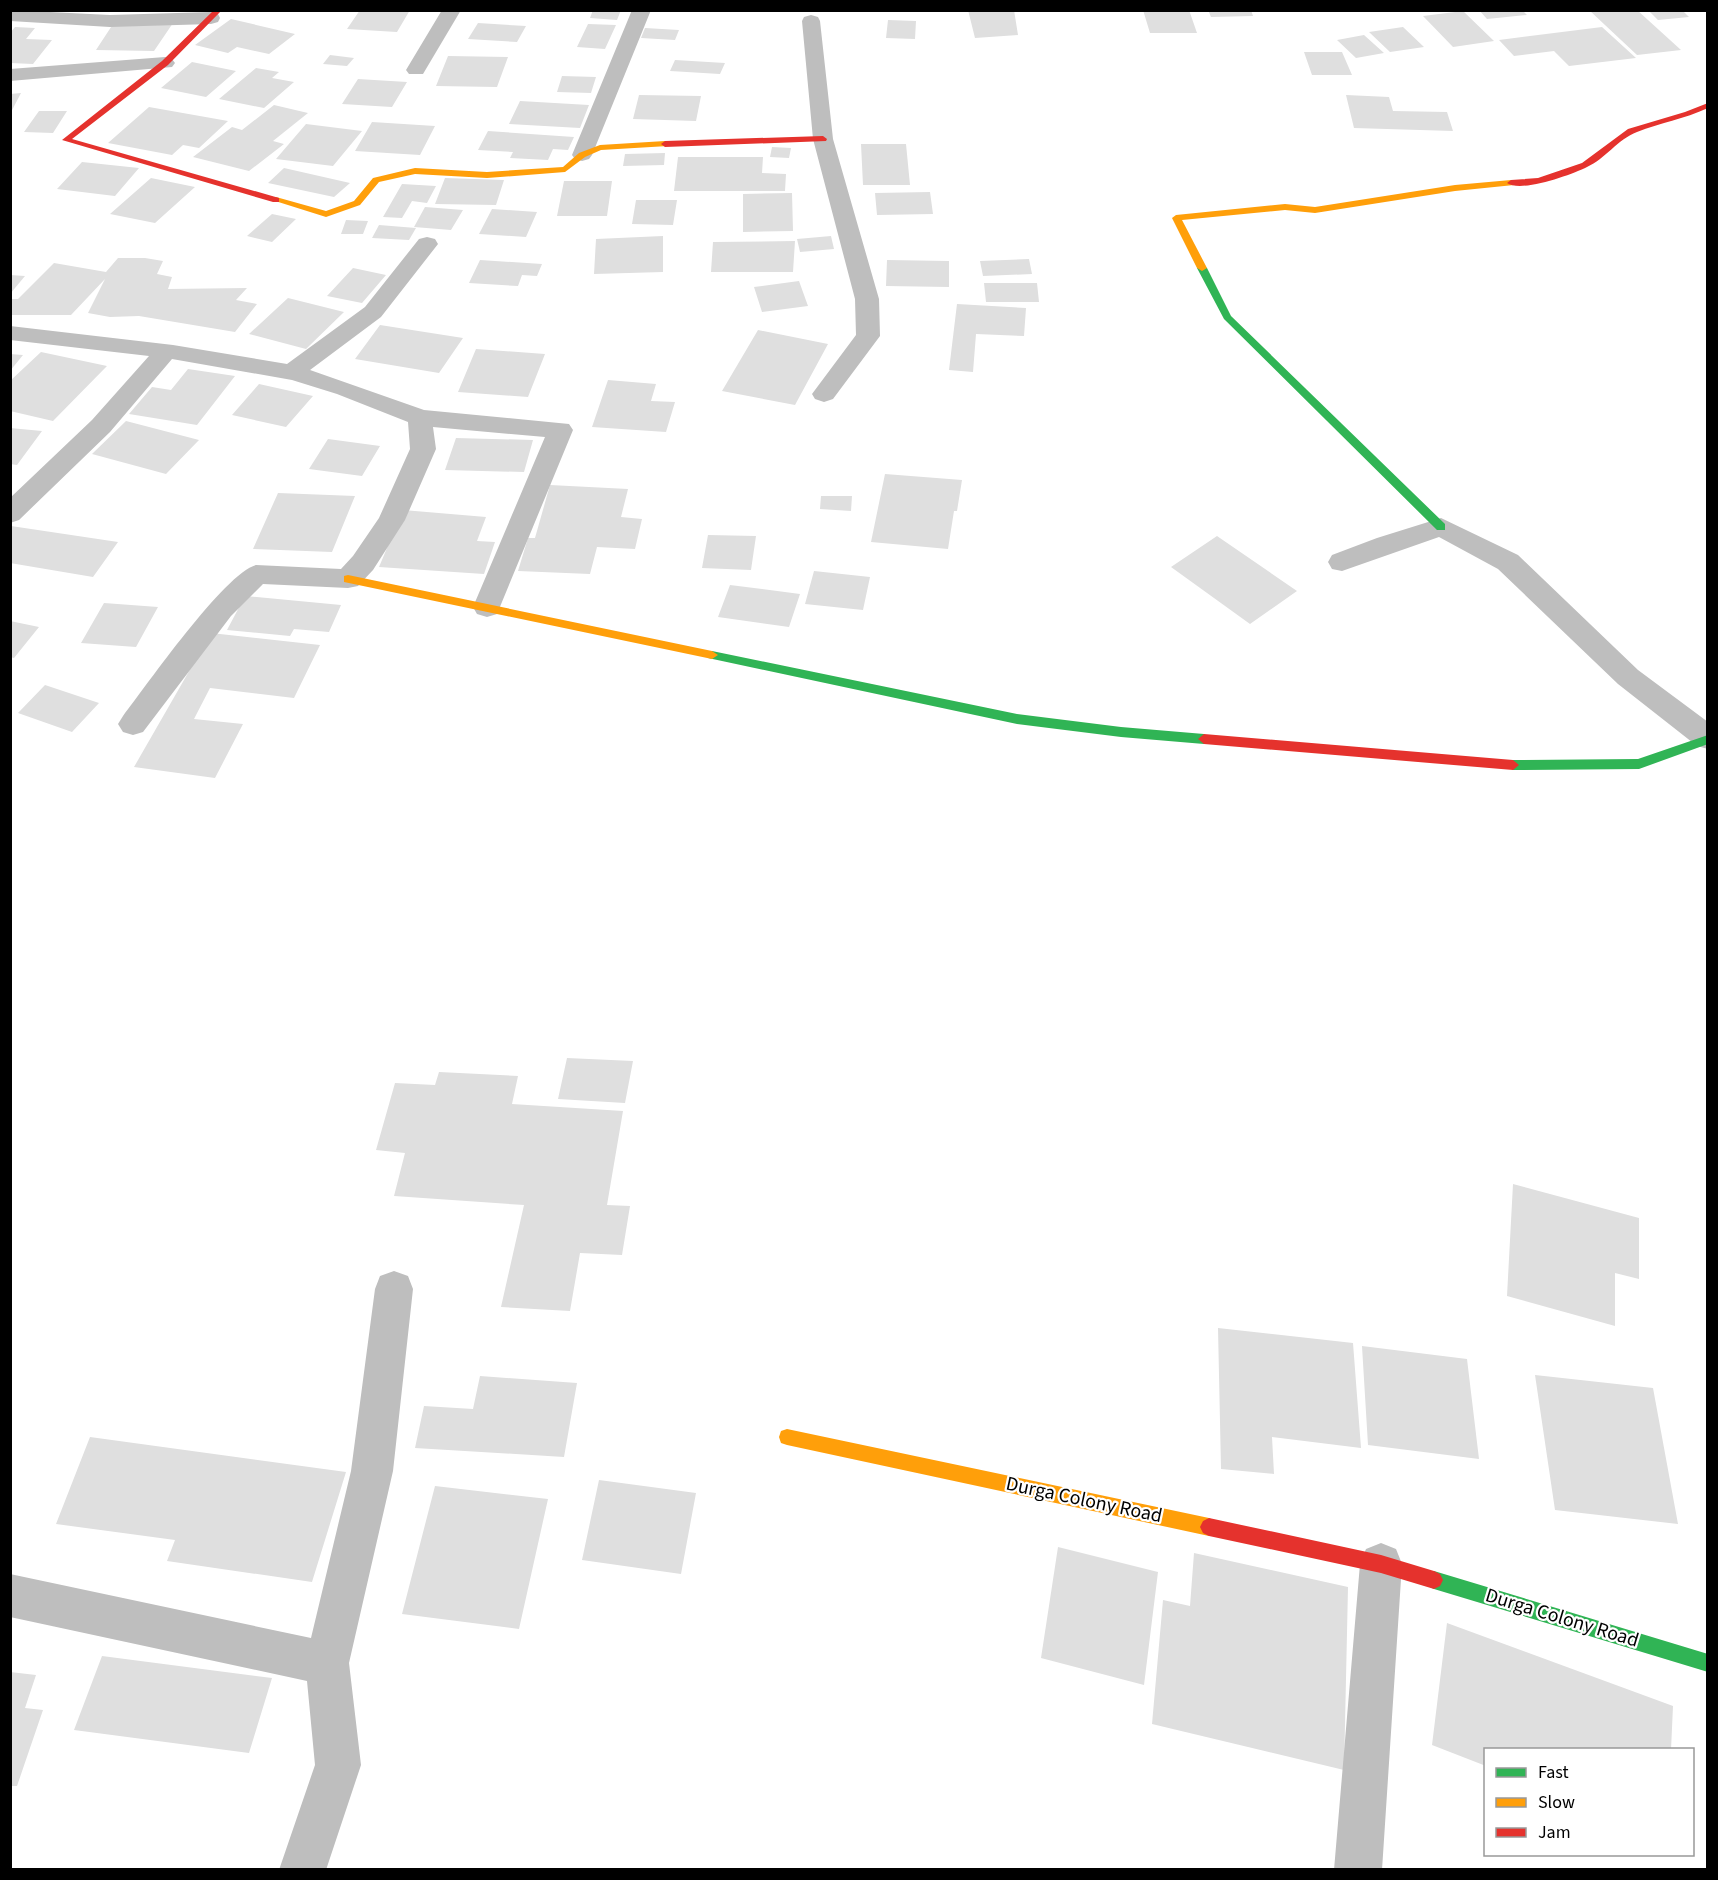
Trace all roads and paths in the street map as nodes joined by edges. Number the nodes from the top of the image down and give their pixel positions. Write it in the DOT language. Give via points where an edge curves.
graph roads {
  1 [pos="452,10"];
  2 [pos="642,10"];
  3 [pos="215,14"];
  4 [pos="10,15"];
  5 [pos="811,21"];
  6 [pos="165,63"];
  7 [pos="416,70"];
  8 [pos="10,75"];
  9 [pos="1707,105"];
  10 [pos="823,139"];
  11 [pos="582,155"];
  12 [pos="427,244"];
  13 [pos="10,333"];
  14 [pos="165,352"];
  15 [pos="290,373"];
  16 [pos="824,394"];
  17 [pos="420,418"];
  18 [pos="13,510"];
  19 [pos="1441,527"];
  20 [pos="1342,562"];
  21 [pos="348,579"];
  22 [pos="487,608"];
  23 [pos="133,724"];
  24 [pos="1707,739"];
  25 [pos="394,1289"];
  26 [pos="787,1437"];
  27 [pos="1381,1564"];
  28 [pos="10,1595"];
  29 [pos="327,1663"];
  30 [pos="1707,1663"];
  31 [pos="302,1869"];
  32 [pos="1358,1869"];
  1 -- 7 [label="street"];
  2 -- 11 [label="street"];
  3 -- 4 [label="street" via="110,21"];
  3 -- 6 [label="street"];
  5 -- 10 [label="street"];
  6 -- 8 [label="street"];
  6 -- 11 [label="street" via="66,140 326,214 357,203 376,180 405,173 487,175 565,169"];
  9 -- 19 [label="street" via="1631,132 1585,165 1539,182 1455,188 1315,210 1285,207 1176,218 1227,317"];
  10 -- 11 [label="street" via="620,146"];
  10 -- 16 [label="street" via="867,299 868,336"];
  12 -- 15 [label="street" via="372,312"];
  13 -- 14 [label="street"];
  14 -- 15 [label="street"];
  14 -- 18 [label="street" via="101,426"];
  15 -- 17 [label="street"];
  17 -- 21 [label="street" via="423,448 392,520"];
  17 -- 22 [label="street" via="561,430"];
  19 -- 20 [label="street"];
  19 -- 24 [label="street" via="1508,562 1628,677"];
  21 -- 22 [label="street"];
  21 -- 23 [label="street" via="256,574 221,609"];
  22 -- 24 [label="street" via="1017,719 1121,732 1516,765 1639,764"];
  25 -- 29 [label="street" via="372,1471"];
  26 -- 27 [label="street, Durga Colony Road"];
  27 -- 30 [label="street, Durga Colony Road"];
  27 -- 32 [label="street"];
  28 -- 29 [label="street"];
  29 -- 31 [label="street" via="338,1765"];
}
